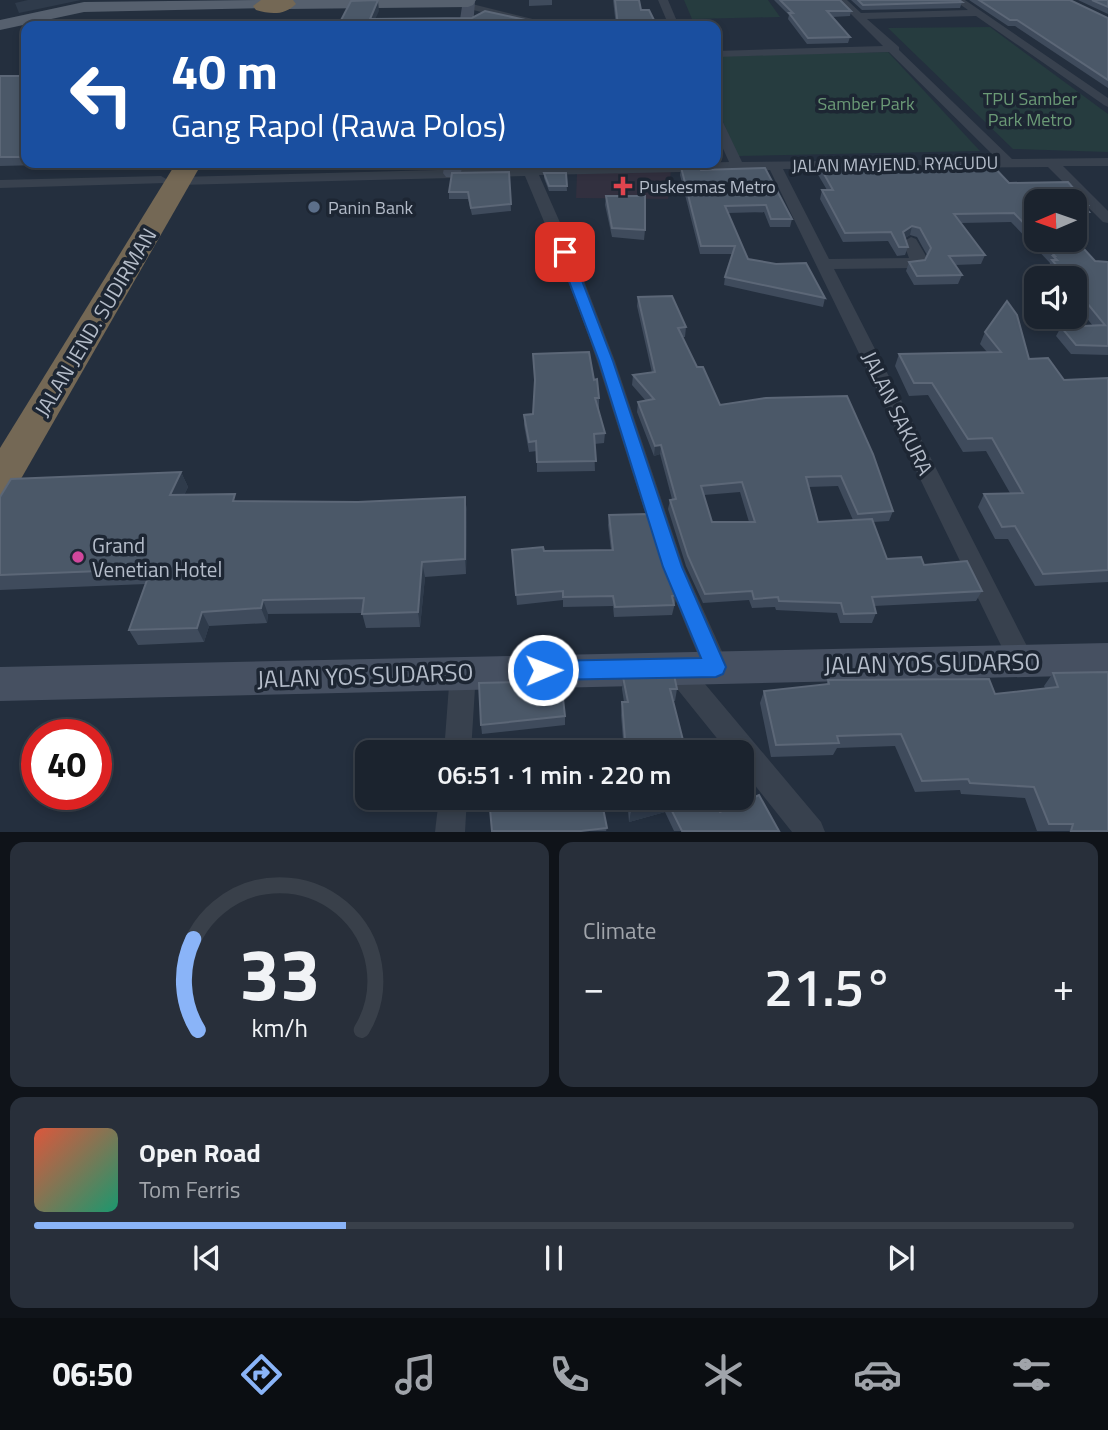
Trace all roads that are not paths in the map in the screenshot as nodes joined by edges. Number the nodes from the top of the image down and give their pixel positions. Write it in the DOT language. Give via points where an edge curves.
graph roads {
  1 [pos="663,0"];
  2 [pos="842,0"];
  3 [pos="959,0"];
  4 [pos="468,3"];
  5 [pos="88,4"];
  6 [pos="275,7"];
  7 [pos="977,13"];
  8 [pos="859,16"];
  9 [pos="261,21"];
  10 [pos="466,21"];
  11 [pos="532,21"];
  12 [pos="672,21"];
  13 [pos="0,26"];
  14 [pos="895,49"];
  15 [pos="721,54"];
  16 [pos="1108,103"];
  17 [pos="721,131"];
  18 [pos="1007,162"];
  19 [pos="1051,162"];
  20 [pos="1108,162"];
  21 [pos="774,165"];
  22 [pos="721,166"];
  23 [pos="737,166"];
  24 [pos="453,168"];
  25 [pos="654,168"];
  26 [pos="321,170"];
  27 [pos="530,171"];
  28 [pos="175,172"];
  29 [pos="0,184"];
  30 [pos="1108,219"];
  31 [pos="911,243"];
  32 [pos="823,264"];
  33 [pos="41,390"];
  34 [pos="0,432"];
  35 [pos="0,481"];
  36 [pos="1108,659"];
  37 [pos="1021,660"];
  38 [pos="675,667"];
  39 [pos="716,667"];
  40 [pos="463,672"];
  41 [pos="0,684"];
  42 [pos="458,740"];
  43 [pos="452,810"];
  44 [pos="450,831"];
  45 [pos="811,831"];
  1 -- 12 [label="street"];
  2 -- 8 [label="street"];
  3 -- 7 [label="street"];
  4 -- 6 [label="main road"];
  4 -- 10 [label="street"];
  4 -- 11 [label="street"];
  5 -- 6 [label="main road"];
  5 -- 13 [label="main road"];
  6 -- 9 [label="highway"];
  7 -- 8 [label="street"];
  7 -- 16 [label="street"];
  8 -- 14 [label="street"];
  14 -- 15 [label="street"];
  14 -- 18 [label="street"];
  17 -- 23 [label="street"];
  18 -- 19 [label="street, JALAN MAYJEND. RYACUDU"];
  18 -- 21 [label="street, JALAN MAYJEND. RYACUDU"];
  19 -- 20 [label="street, JALAN MAYJEND. RYACUDU"];
  19 -- 30 [label="street"];
  21 -- 23 [label="street, JALAN MAYJEND. RYACUDU"];
  21 -- 32 [label="street, JALAN SAKURA"];
  22 -- 23 [label="street, JALAN MAYJEND. RYACUDU"];
  24 -- 26 [label="street, JALAN MAYJEND. RYACUDU"];
  24 -- 27 [label="street, JALAN MAYJEND. RYACUDU"];
  25 -- 27 [label="street, JALAN MAYJEND. RYACUDU"];
  26 -- 28 [label="street, JALAN MAYJEND. RYACUDU"];
  27 -- 39 [label="street" via="601,349 673,567"];
  28 -- 29 [label="street, JALAN MAYJEND. RYACUDU"];
  28 -- 33 [label="highway, JALAN JEND. SUDIRMAN"];
  31 -- 32 [label="street" via="918,256 915,262"];
  32 -- 37 [label="street, JALAN SAKURA"];
  33 -- 34 [label="highway, JALAN JEND. SUDIRMAN"];
  33 -- 35 [label="highway, JALAN JEND. SUDIRMAN"];
  36 -- 37 [label="street, JALAN YOS SUDARSO"];
  37 -- 39 [label="street, JALAN YOS SUDARSO"];
  38 -- 39 [label="street, JALAN YOS SUDARSO"];
  38 -- 40 [label="street, JALAN YOS SUDARSO"];
  38 -- 45 [label="street"];
  40 -- 41 [label="street, JALAN YOS SUDARSO"];
  40 -- 42 [label="street"];
  43 -- 44 [label="street"];
}
